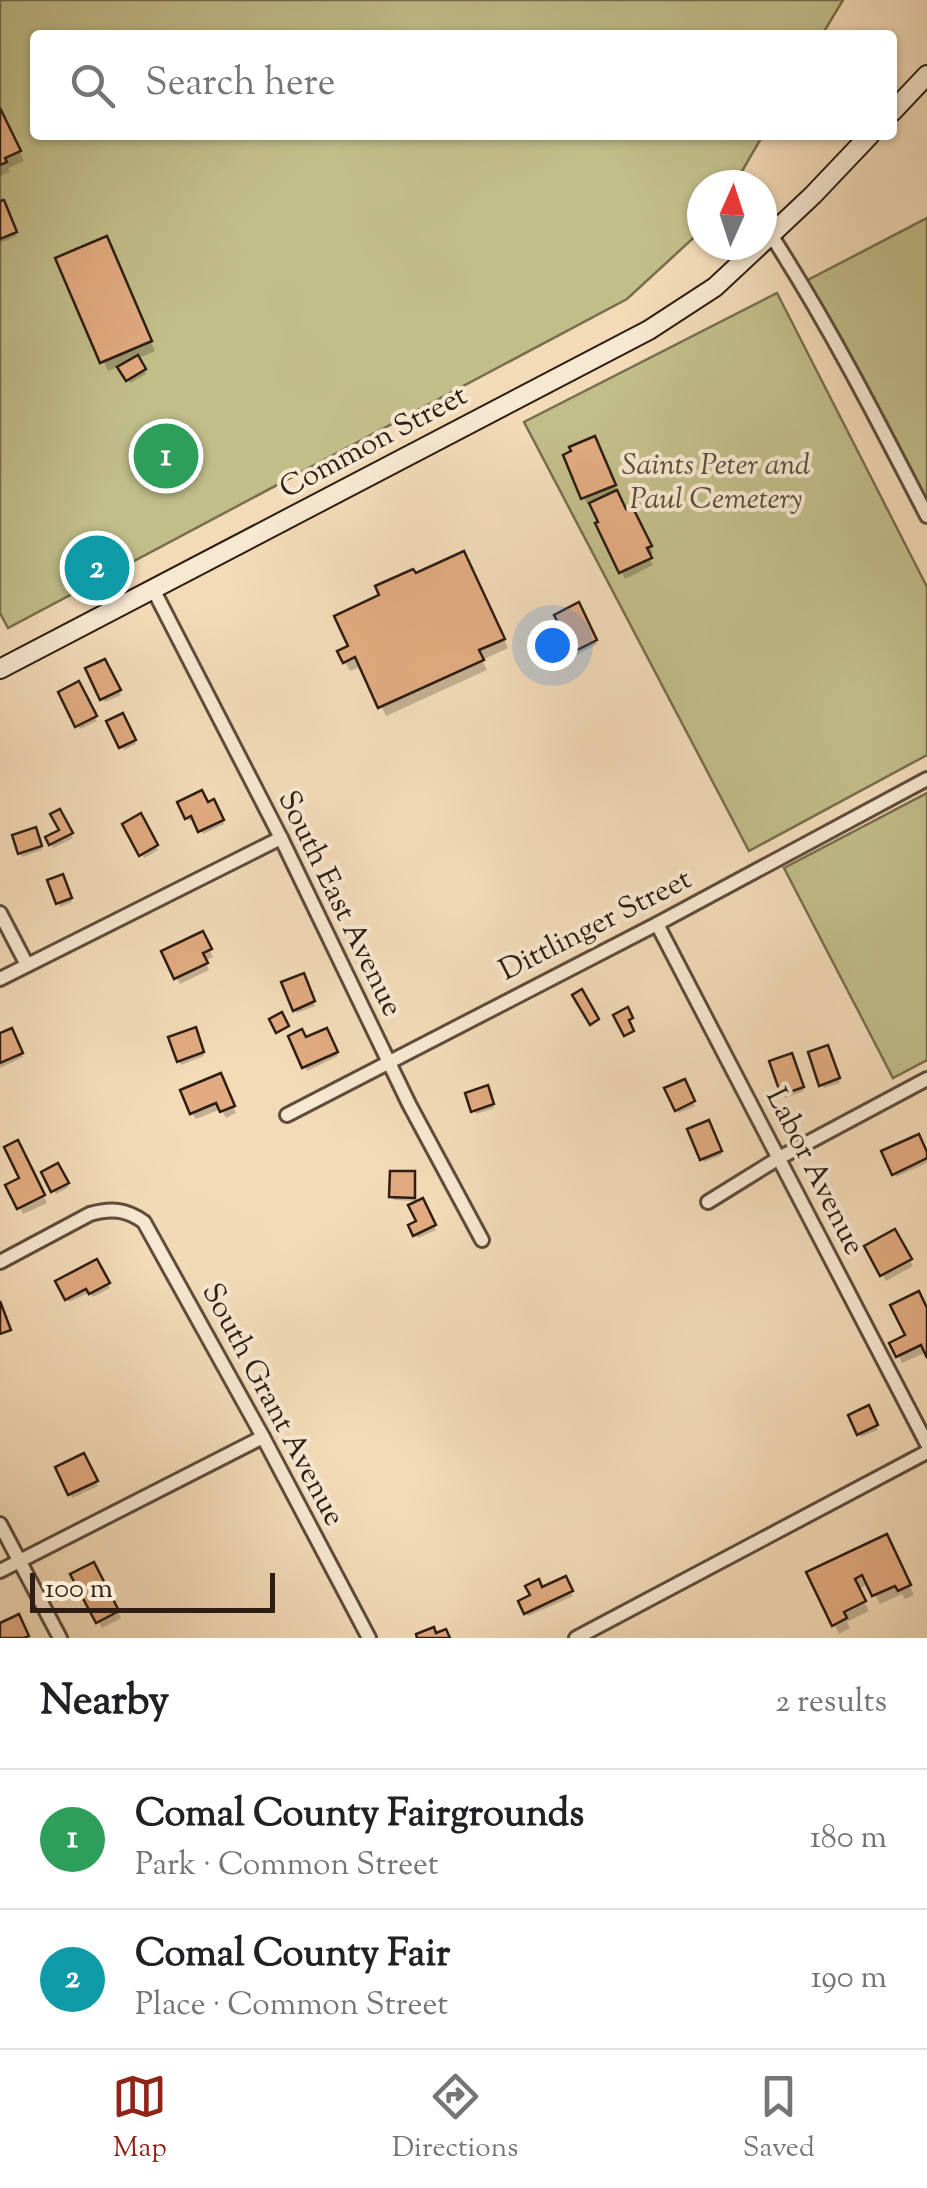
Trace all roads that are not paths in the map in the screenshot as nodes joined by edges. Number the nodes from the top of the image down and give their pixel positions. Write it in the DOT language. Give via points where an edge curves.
graph roads {
  1 [pos="927,75"];
  2 [pos="897,107"];
  3 [pos="865,140"];
  4 [pos="777,228"];
  5 [pos="777,255"];
  6 [pos="744,260"];
  7 [pos="927,516"];
  8 [pos="152,589"];
  9 [pos="0,669"];
  10 [pos="927,779"];
  11 [pos="281,838"];
  12 [pos="0,913"];
  13 [pos="657,924"];
  14 [pos="26,965"];
  15 [pos="0,980"];
  16 [pos="388,1062"];
  17 [pos="927,1079"];
  18 [pos="287,1115"];
  19 [pos="779,1158"];
  20 [pos="708,1202"];
  21 [pos="482,1240"];
  22 [pos="0,1262"];
  23 [pos="263,1437"];
  24 [pos="927,1444"];
  25 [pos="927,1452"];
  26 [pos="0,1524"];
  27 [pos="19,1561"];
  28 [pos="0,1571"];
  29 [pos="60,1638"];
  30 [pos="369,1638"];
  31 [pos="576,1638"];
  1 -- 2 [label="main road"];
  3 -- 4 [label="main road, Common Street"];
  5 -- 7 [label="street" via="802,282"];
  6 -- 8 [label="main road, Common Street" via="715,288 649,330"];
  8 -- 9 [label="main road, Common Street"];
  8 -- 11 [label="street, South East Avenue"];
  10 -- 13 [label="street, Dittlinger Street"];
  11 -- 14 [label="street"];
  11 -- 16 [label="street, South East Avenue"];
  12 -- 14 [label="street"];
  13 -- 16 [label="street, Dittlinger Street"];
  13 -- 19 [label="street, Labor Avenue"];
  14 -- 15 [label="street"];
  16 -- 18 [label="street, Dittlinger Street"];
  16 -- 21 [label="street, South East Avenue"];
  17 -- 19 [label="street"];
  19 -- 20 [label="street"];
  19 -- 24 [label="street, Labor Avenue"];
  22 -- 23 [label="street, South Grant Avenue" via="90,1214 132,1213 144,1222"];
  23 -- 27 [label="street"];
  23 -- 30 [label="street, South Grant Avenue"];
  25 -- 31 [label="street"];
  26 -- 27 [label="street"];
  27 -- 28 [label="street"];
  27 -- 29 [label="street"];
}
